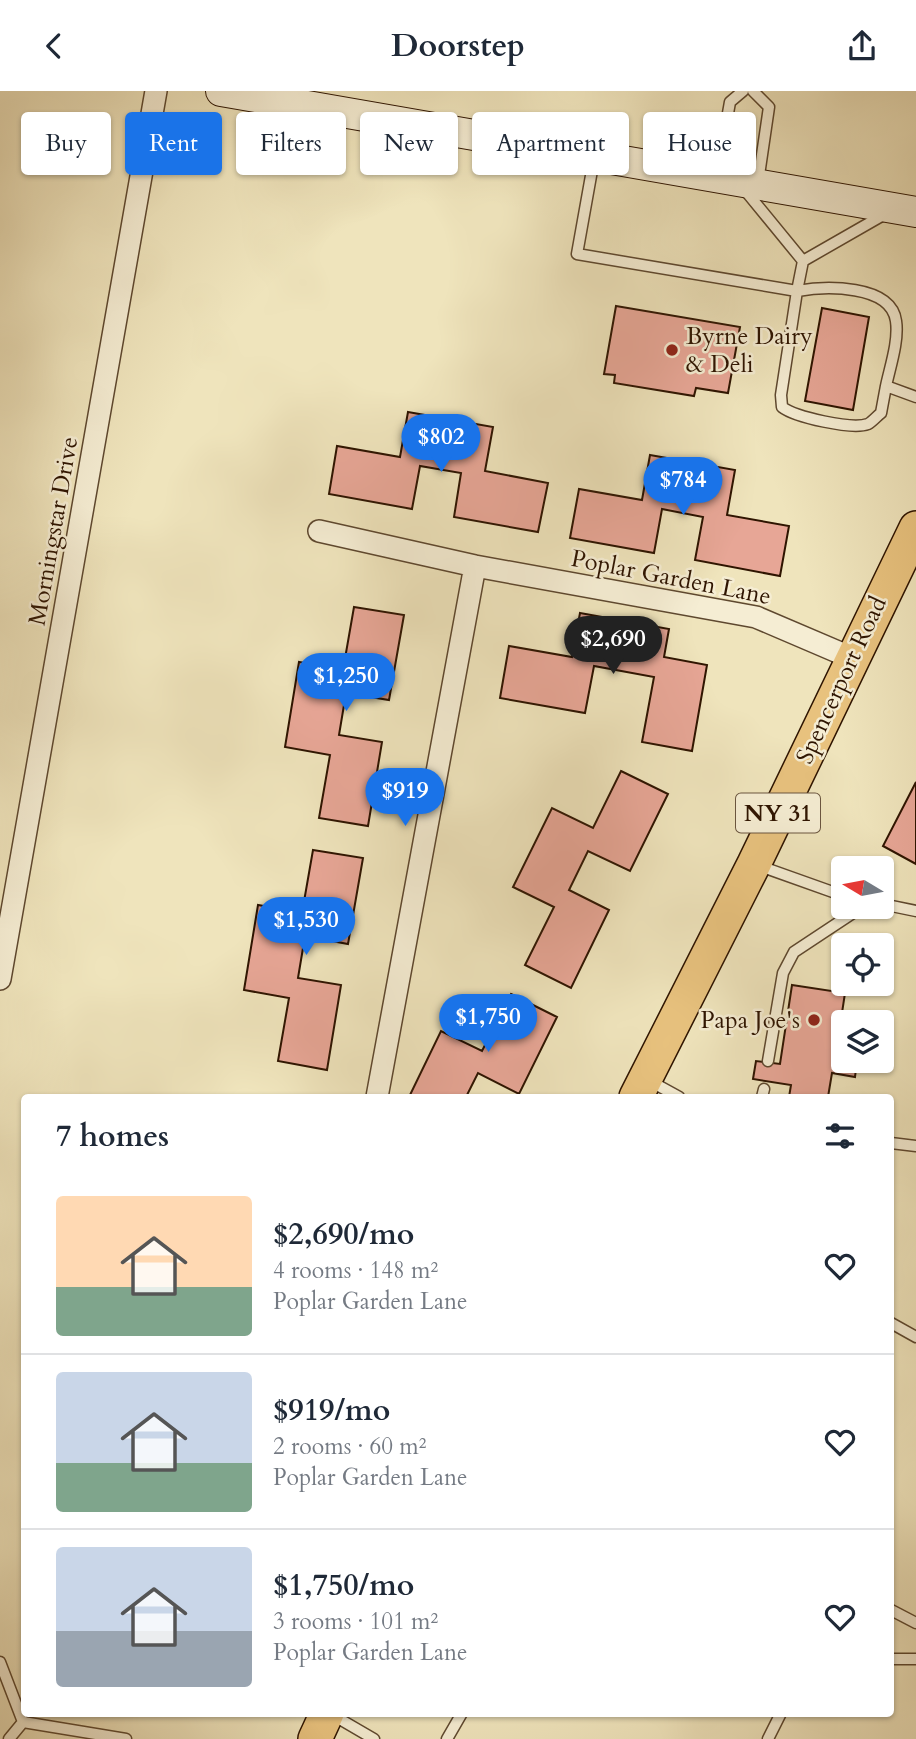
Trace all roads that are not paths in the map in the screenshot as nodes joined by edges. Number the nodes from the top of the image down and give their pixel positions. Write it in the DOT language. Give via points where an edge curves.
graph roads {
  1 [pos="156,91"];
  2 [pos="221,91"];
  3 [pos="743,91"];
  4 [pos="753,91"];
  5 [pos="472,135"];
  6 [pos="629,162"];
  7 [pos="591,175"];
  8 [pos="737,182"];
  9 [pos="906,210"];
  10 [pos="803,261"];
  11 [pos="797,291"];
  12 [pos="886,386"];
  13 [pos="916,397"];
  14 [pos="916,528"];
  15 [pos="318,531"];
  16 [pos="475,566"];
  17 [pos="905,575"];
  18 [pos="852,658"];
  19 [pos="754,864"];
  20 [pos="831,891"];
  21 [pos="894,907"];
  22 [pos="916,911"];
  23 [pos="844,919"];
  24 [pos="0,979"];
  25 [pos="768,1061"];
  26 [pos="641,1088"];
  27 [pos="378,1094"];
  28 [pos="667,1094"];
  29 [pos="894,1143"];
  30 [pos="916,1146"];
  31 [pos="894,1325"];
  32 [pos="916,1337"];
  33 [pos="894,1612"];
  34 [pos="916,1623"];
  35 [pos="916,1658"];
  36 [pos="894,1659"];
  37 [pos="0,1662"];
  38 [pos="21,1717"];
  39 [pos="21,1717"];
  40 [pos="326,1717"];
  41 [pos="335,1717"];
  42 [pos="460,1717"];
  43 [pos="779,1717"];
  44 [pos="23,1722"];
  45 [pos="9,1739"];
  46 [pos="126,1739"];
  47 [pos="315,1739"];
  48 [pos="374,1739"];
  49 [pos="447,1739"];
  50 [pos="768,1739"];
  1 -- 24 [label="street, Morningstar Drive"];
  2 -- 5 [label="main road"];
  3 -- 8 [label="lane" via="730,101"];
  4 -- 8 [label="lane" via="769,107"];
  6 -- 8 [label="main road"];
  7 -- 11 [label="lane" via="577,254"];
  8 -- 9 [label="main road"];
  8 -- 10 [label="lane"];
  9 -- 10 [label="lane"];
  10 -- 11 [label="lane"];
  11 -- 12 [label="lane" via="824,286 885,301 897,324"];
  11 -- 12 [label="lane" via="782,407 792,414 868,424 881,413"];
  12 -- 13 [label="lane"];
  14 -- 17 [label="main road, Spencerport Road / NY 31"];
  15 -- 16 [label="street, Poplar Garden Lane"];
  16 -- 18 [label="street, Poplar Garden Lane" via="756,617"];
  16 -- 27 [label="street"];
  17 -- 18 [label="main road, Spencerport Road / NY 31"];
  18 -- 19 [label="main road, Spencerport Road / NY 31"];
  19 -- 20 [label="lane"];
  19 -- 26 [label="main road, Spencerport Road / NY 31"];
  21 -- 22 [label="lane"];
  23 -- 25 [label="lane" via="794,952 783,973"];
  26 -- 28 [label="lane"];
  29 -- 30 [label="lane"];
  31 -- 32 [label="lane"];
  33 -- 34 [label="lane"];
  35 -- 36 [label="lane"];
  37 -- 39 [label="lane"];
  38 -- 44 [label="lane"];
  40 -- 47 [label="main road"];
  41 -- 48 [label="lane"];
  42 -- 49 [label="lane"];
  43 -- 50 [label="lane"];
  44 -- 45 [label="lane"];
  44 -- 46 [label="lane"];
}
